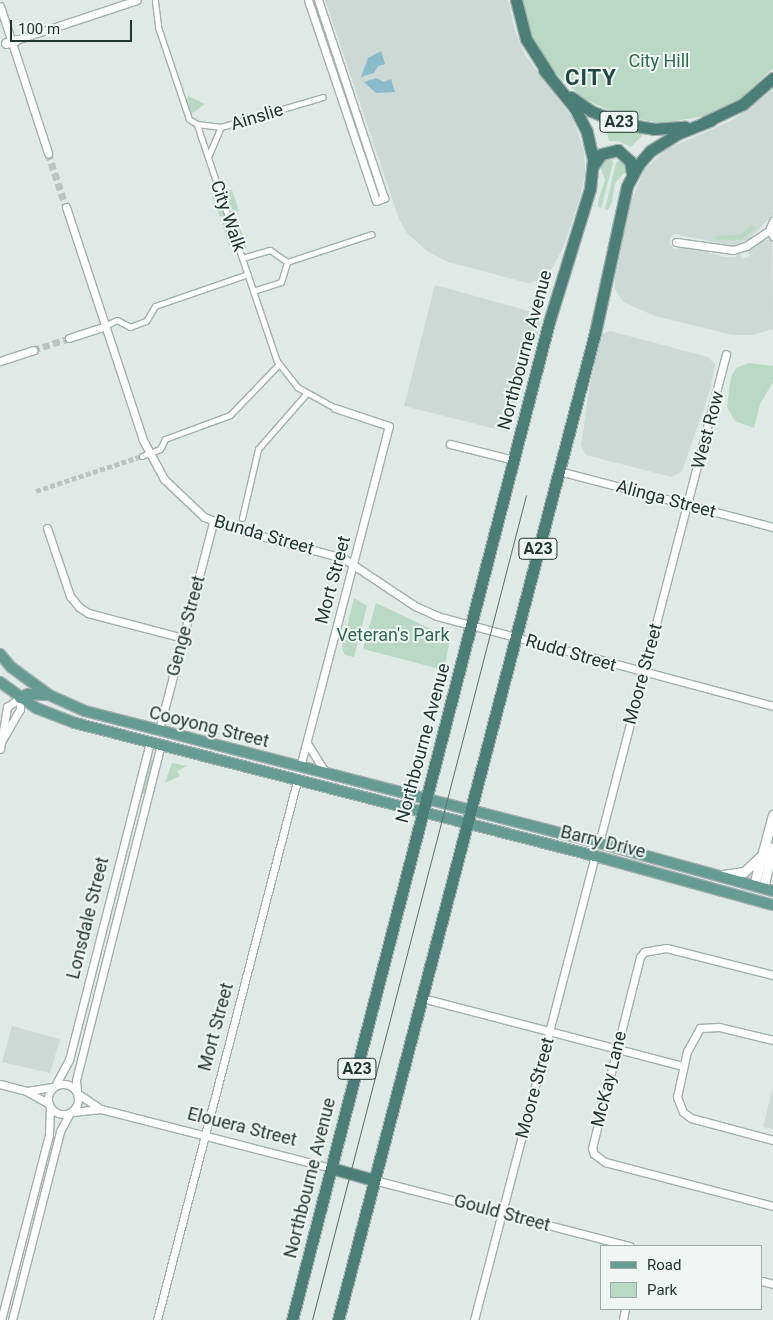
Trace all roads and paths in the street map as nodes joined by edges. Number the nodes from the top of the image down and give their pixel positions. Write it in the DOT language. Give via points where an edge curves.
graph roads {
  1 [pos="137,0"];
  2 [pos="308,0"];
  3 [pos="318,0"];
  4 [pos="516,0"];
  5 [pos="155,1"];
  6 [pos="0,6"];
  7 [pos="8,42"];
  8 [pos="331,68"];
  9 [pos="544,70"];
  10 [pos="344,77"];
  11 [pos="773,78"];
  12 [pos="323,97"];
  13 [pos="350,97"];
  14 [pos="345,114"];
  15 [pos="711,120"];
  16 [pos="196,124"];
  17 [pos="222,127"];
  18 [pos="48,153"];
  19 [pos="208,157"];
  20 [pos="593,166"];
  21 [pos="632,174"];
  22 [pos="66,207"];
  23 [pos="773,221"];
  24 [pos="772,233"];
  25 [pos="372,234"];
  26 [pos="676,242"];
  27 [pos="242,258"];
  28 [pos="287,262"];
  29 [pos="248,274"];
  30 [pos="253,291"];
  31 [pos="105,326"];
  32 [pos="69,338"];
  33 [pos="33,350"];
  34 [pos="726,354"];
  35 [pos="0,361"];
  36 [pos="279,364"];
  37 [pos="306,394"];
  38 [pos="335,408"];
  39 [pos="450,444"];
  40 [pos="145,454"];
  41 [pos="514,460"];
  42 [pos="559,471"];
  43 [pos="688,505"];
  44 [pos="242,518"];
  45 [pos="213,522"];
  46 [pos="773,527"];
  47 [pos="47,528"];
  48 [pos="354,567"];
  49 [pos="471,626"];
  50 [pos="515,637"];
  51 [pos="183,638"];
  52 [pos="0,654"];
  53 [pos="643,673"];
  54 [pos="21,675"];
  55 [pos="0,682"];
  56 [pos="49,696"];
  57 [pos="20,698"];
  58 [pos="773,706"];
  59 [pos="159,730"];
  60 [pos="3,738"];
  61 [pos="150,742"];
  62 [pos="307,743"];
  63 [pos="161,745"];
  64 [pos="0,749"];
  65 [pos="251,754"];
  66 [pos="300,767"];
  67 [pos="248,768"];
  68 [pos="328,774"];
  69 [pos="297,781"];
  70 [pos="427,800"];
  71 [pos="470,811"];
  72 [pos="423,814"];
  73 [pos="773,815"];
  74 [pos="129,822"];
  75 [pos="466,824"];
  76 [pos="140,825"];
  77 [pos="598,843"];
  78 [pos="773,847"];
  79 [pos="762,854"];
  80 [pos="595,856"];
  81 [pos="715,874"];
  82 [pos="758,887"];
  83 [pos="773,891"];
  84 [pos="754,901"];
  85 [pos="773,905"];
  86 [pos="773,975"];
  87 [pos="422,998"];
  88 [pos="78,1022"];
  89 [pos="90,1025"];
  90 [pos="549,1031"];
  91 [pos="773,1040"];
  92 [pos="617,1049"];
  93 [pos="683,1066"];
  94 [pos="0,1084"];
  95 [pos="55,1087"];
  96 [pos="26,1091"];
  97 [pos="77,1093"];
  98 [pos="49,1105"];
  99 [pos="101,1109"];
  100 [pos="71,1113"];
  101 [pos="205,1136"];
  102 [pos="773,1140"];
  103 [pos="331,1168"];
  104 [pos="37,1180"];
  105 [pos="374,1180"];
  106 [pos="47,1182"];
  107 [pos="773,1206"];
  108 [pos="502,1213"];
  109 [pos="626,1245"];
  110 [pos="18,1255"];
  111 [pos="28,1258"];
  112 [pos="1,1320"];
  113 [pos="12,1320"];
  114 [pos="157,1320"];
  115 [pos="292,1320"];
  116 [pos="338,1320"];
  117 [pos="474,1320"];
  1 -- 7 [label="street"];
  2 -- 8 [label="street"];
  3 -- 10 [label="street"];
  4 -- 9 [label="highway, A23" via="526,39"];
  5 -- 16 [label="street, City Walk" via="158,27 189,119"];
  6 -- 7 [label="street"];
  7 -- 18 [label="street"];
  8 -- 10 [label="street"];
  8 -- 14 [label="street"];
  9 -- 15 [label="highway, A23" via="576,102 624,124 666,129"];
  9 -- 20 [label="highway, Northbourne Avenue / A23" via="582,120 591,145"];
  10 -- 13 [label="street"];
  11 -- 15 [label="highway, A23" via="743,104"];
  12 -- 17 [label="street, Ainslie"];
  13 -- 14 [label="street"];
  13 -- 14 [label="street" via="384,198 376,201"];
  15 -- 21 [label="highway, A23" via="656,146"];
  16 -- 17 [label="street"];
  16 -- 19 [label="street, City Walk"];
  17 -- 19 [label="street, Ainslie"];
  19 -- 27 [label="street, City Walk"];
  20 -- 21 [label="highway" via="605,151 618,150 630,161"];
  20 -- 41 [label="highway, Northbourne Avenue / A23" via="590,190 549,322"];
  21 -- 42 [label="highway, A23" via="622,203 601,308"];
  22 -- 31 [label="street, Bunda Street"];
  23 -- 24 [label="street"];
  24 -- 26 [label="street" via="733,250"];
  25 -- 28 [label="street"];
  27 -- 28 [label="street" via="270,250"];
  27 -- 29 [label="street, City Walk"];
  28 -- 30 [label="street" via="281,282"];
  29 -- 30 [label="street, City Walk"];
  29 -- 31 [label="street" via="155,306 146,321 130,327 117,320"];
  30 -- 36 [label="street, City Walk"];
  31 -- 32 [label="street"];
  31 -- 40 [label="street, Bunda Street"];
  33 -- 35 [label="street"];
  34 -- 43 [label="street, West Row"];
  36 -- 37 [label="street, City Walk" via="287,378"];
  36 -- 40 [label="street" via="230,415 165,439 160,449"];
  37 -- 38 [label="street, City Walk"];
  37 -- 44 [label="street" via="258,449"];
  38 -- 48 [label="street, Mort Street" via="389,426"];
  39 -- 41 [label="street"];
  40 -- 45 [label="street, Bunda Street" via="188,505"];
  41 -- 49 [label="highway, Northbourne Avenue / A23"];
  42 -- 43 [label="street, Alinga Street"];
  42 -- 50 [label="highway, A23"];
  43 -- 46 [label="street, Alinga Street"];
  43 -- 53 [label="street, Moore Street"];
  45 -- 48 [label="street, Bunda Street" via="344,558"];
  45 -- 51 [label="street, Genge Street"];
  47 -- 51 [label="street" via="70,596 79,607 88,613"];
  48 -- 49 [label="street, Bunda Street" via="421,609"];
  48 -- 62 [label="street, Mort Street"];
  49 -- 50 [label="street, Rudd Street"];
  49 -- 70 [label="highway, Northbourne Avenue / A23"];
  50 -- 53 [label="street, Rudd Street"];
  50 -- 71 [label="highway, A23"];
  51 -- 59 [label="street, Genge Street"];
  52 -- 54 [label="main road, Cooyong Street"];
  53 -- 58 [label="street, Rudd Street"];
  53 -- 77 [label="street, Moore Street"];
  54 -- 56 [label="main road, Cooyong Street"];
  54 -- 57 [label="main road" via="23,692"];
  55 -- 57 [label="main road, Cooyong Street"];
  56 -- 57 [label="main road" via="28,694"];
  56 -- 59 [label="main road, Cooyong Street" via="85,712"];
  57 -- 60 [label="street" via="20,709"];
  57 -- 60 [label="street" via="7,707"];
  57 -- 61 [label="main road, Cooyong Street" via="63,719"];
  59 -- 61 [label="main road, Lonsdale Street"];
  59 -- 63 [label="main road, Lonsdale Street"];
  59 -- 65 [label="main road, Cooyong Street"];
  60 -- 64 [label="street"];
  61 -- 63 [label="main road, Cooyong Street"];
  61 -- 74 [label="street, Lonsdale Street"];
  62 -- 66 [label="street, Mort Street"];
  62 -- 68 [label="street" via="320,768"];
  63 -- 67 [label="main road, Cooyong Street"];
  63 -- 76 [label="street, Lonsdale Street"];
  65 -- 66 [label="main road, Cooyong Street"];
  65 -- 67 [label="main road"];
  66 -- 68 [label="main road, Cooyong Street"];
  66 -- 69 [label="main road, Mort Street"];
  67 -- 69 [label="main road, Cooyong Street"];
  68 -- 70 [label="main road, Cooyong Street"];
  69 -- 72 [label="main road, Cooyong Street"];
  69 -- 101 [label="street, Mort Street"];
  70 -- 71 [label="main road, Barry Drive"];
  70 -- 72 [label="highway, Northbourne Avenue / A23"];
  71 -- 75 [label="highway, A23"];
  71 -- 77 [label="main road, Barry Drive"];
  72 -- 75 [label="main road, Barry Drive"];
  72 -- 103 [label="highway, Northbourne Avenue / A23"];
  73 -- 79 [label="street"];
  74 -- 76 [label="street"];
  74 -- 88 [label="street, Lonsdale Street"];
  75 -- 80 [label="main road, Barry Drive"];
  75 -- 87 [label="highway, A23"];
  76 -- 89 [label="street, Lonsdale Street"];
  77 -- 81 [label="main road, Barry Drive"];
  78 -- 82 [label="street"];
  79 -- 81 [label="street" via="744,872"];
  79 -- 82 [label="street"];
  80 -- 84 [label="main road, Barry Drive"];
  80 -- 90 [label="street, Moore Street"];
  81 -- 82 [label="main road, Barry Drive"];
  82 -- 83 [label="main road, Barry Drive"];
  82 -- 84 [label="main road"];
  84 -- 85 [label="main road, Barry Drive"];
  86 -- 92 [label="street, McKay Lane" via="666,948 650,949 640,957"];
  87 -- 90 [label="street"];
  87 -- 105 [label="highway, A23"];
  88 -- 89 [label="street"];
  88 -- 95 [label="street, Lonsdale Street" via="65,1070"];
  89 -- 97 [label="street, Lonsdale Street" via="76,1080"];
  90 -- 92 [label="street"];
  90 -- 108 [label="street, Moore Street"];
  91 -- 93 [label="street" via="719,1026 700,1028 690,1043"];
  92 -- 93 [label="street"];
  92 -- 107 [label="street, McKay Lane" via="593,1142 594,1154 605,1162"];
  93 -- 102 [label="street" via="677,1097 683,1112 691,1118"];
  94 -- 96 [label="street"];
  95 -- 96 [label="street"];
  95 -- 97 [label="street" via="68,1085"];
  95 -- 98 [label="street" via="48,1095"];
  96 -- 98 [label="street"];
  97 -- 99 [label="street, Elouera Street"];
  97 -- 100 [label="street" via="78,1104"];
  98 -- 100 [label="street" via="56,1113"];
  98 -- 104 [label="street" via="51,1128"];
  99 -- 100 [label="street, Elouera Street"];
  99 -- 101 [label="street, Elouera Street"];
  100 -- 106 [label="street" via="60,1130"];
  101 -- 103 [label="street, Elouera Street"];
  101 -- 114 [label="street, Mort Street"];
  103 -- 105 [label="highway, Elouera Street"];
  103 -- 115 [label="highway, Northbourne Avenue / A23"];
  104 -- 106 [label="street"];
  104 -- 110 [label="street"];
  105 -- 108 [label="street, Gould Street"];
  105 -- 116 [label="highway, A23"];
  106 -- 111 [label="street"];
  108 -- 109 [label="street, Gould Street"];
  108 -- 117 [label="street, Moore Street"];
  110 -- 111 [label="street"];
  110 -- 112 [label="street"];
  111 -- 113 [label="street"];
}
